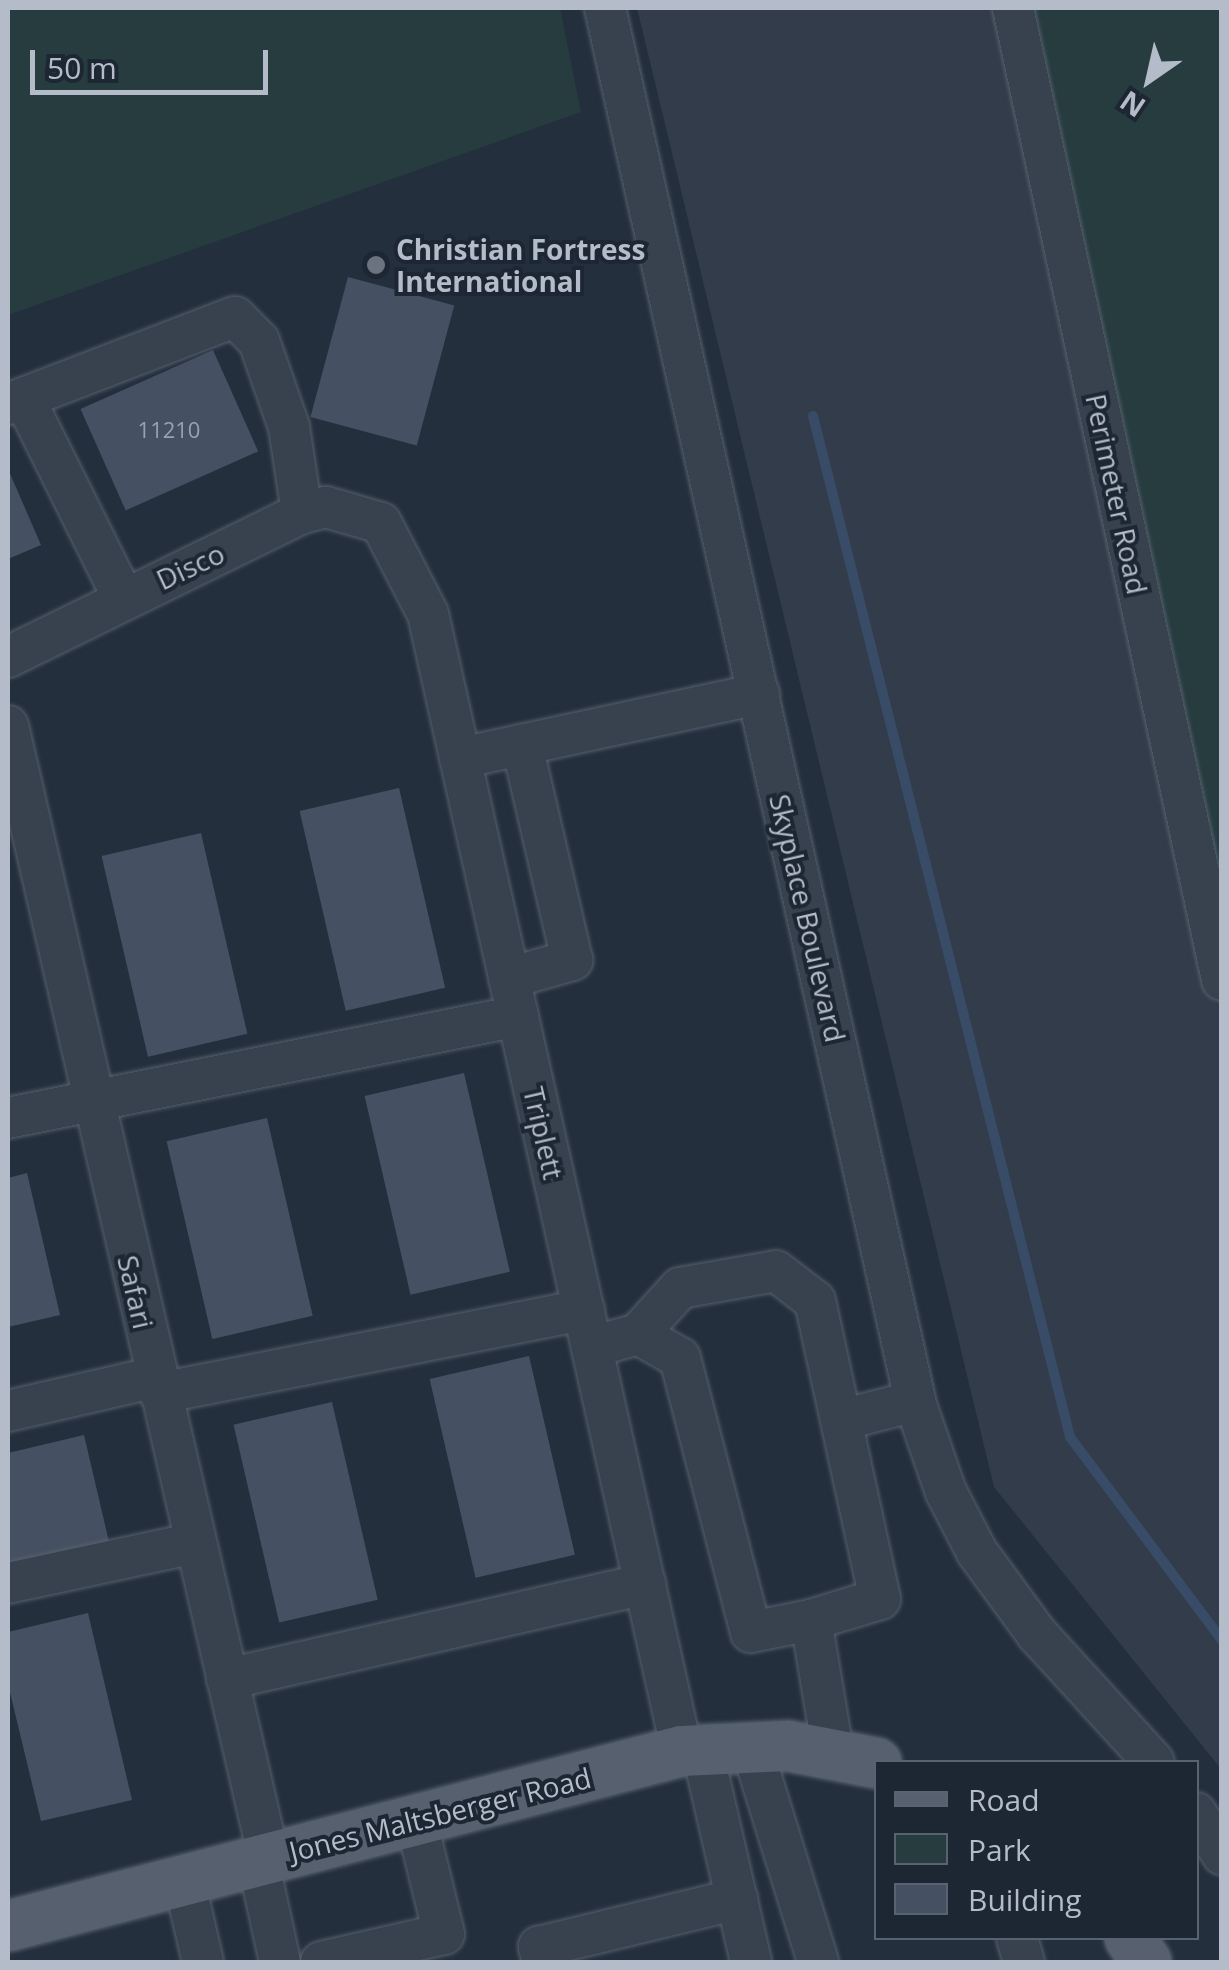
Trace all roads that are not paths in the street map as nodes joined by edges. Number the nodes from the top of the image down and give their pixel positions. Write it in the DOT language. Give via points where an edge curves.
graph roads {
  1 [pos="606,8"];
  2 [pos="1013,8"];
  3 [pos="16,401"];
  4 [pos="302,513"];
  5 [pos="381,523"];
  6 [pos="123,598"];
  7 [pos="8,657"];
  8 [pos="758,694"];
  9 [pos="8,726"];
  10 [pos="522,744"];
  11 [pos="460,758"];
  12 [pos="24,891"];
  13 [pos="1222,980"];
  14 [pos="514,997"];
  15 [pos="92,1102"];
  16 [pos="8,1118"];
  17 [pos="588,1328"];
  18 [pos="638,1334"];
  19 [pos="158,1385"];
  20 [pos="916,1401"];
  21 [pos="8,1411"];
  22 [pos="841,1420"];
  23 [pos="195,1542"];
  24 [pos="8,1583"];
  25 [pos="645,1584"];
  26 [pos="812,1620"];
  27 [pos="227,1679"];
  28 [pos="751,1745"];
  29 [pos="692,1750"];
  30 [pos="855,1757"];
  31 [pos="1152,1760"];
  32 [pos="1199,1818"];
  33 [pos="416,1820"];
  34 [pos="1222,1854"];
  35 [pos="264,1859"];
  36 [pos="184,1880"];
  37 [pos="736,1899"];
  38 [pos="8,1926"];
  39 [pos="1131,1940"];
  40 [pos="203,1962"];
  41 [pos="280,1962"];
  42 [pos="321,1962"];
  43 [pos="543,1962"];
  44 [pos="751,1962"];
  45 [pos="818,1962"];
  46 [pos="1146,1962"];
  1 -- 8 [label="street, Skyplace Boulevard"];
  2 -- 13 [label="street, Perimeter Road"];
  3 -- 4 [label="street" via="235,317 259,341 289,427"];
  3 -- 6 [label="street"];
  4 -- 5 [label="street, Disco" via="326,507"];
  4 -- 6 [label="street, Disco"];
  5 -- 11 [label="street, Triplett" via="428,614"];
  6 -- 7 [label="street, Disco"];
  8 -- 10 [label="street"];
  8 -- 20 [label="street, Skyplace Boulevard"];
  9 -- 12 [label="street, Safari"];
  10 -- 11 [label="street"];
  10 -- 14 [label="street" via="572,960"];
  11 -- 14 [label="street, Triplett"];
  12 -- 15 [label="street, Safari"];
  14 -- 15 [label="street"];
  14 -- 17 [label="street, Triplett"];
  15 -- 16 [label="street"];
  15 -- 19 [label="street, Safari"];
  17 -- 18 [label="street"];
  17 -- 19 [label="street"];
  17 -- 25 [label="street, Triplett"];
  18 -- 22 [label="street" via="680,1288 776,1271 815,1301"];
  18 -- 26 [label="street" via="680,1358 751,1632"];
  19 -- 21 [label="street"];
  19 -- 23 [label="street, Safari"];
  20 -- 22 [label="street"];
  20 -- 31 [label="street, Skyplace Boulevard" via="946,1492 977,1552 1037,1634"];
  22 -- 26 [label="street" via="880,1599"];
  23 -- 24 [label="street"];
  23 -- 27 [label="street, Safari"];
  25 -- 27 [label="street"];
  25 -- 29 [label="street, Triplett"];
  26 -- 30 [label="street"];
  27 -- 35 [label="street, Safari"];
  28 -- 29 [label="main road, Jones Maltsberger Road"];
  28 -- 30 [label="main road, Jones Maltsberger Road"];
  28 -- 45 [label="street"];
  29 -- 33 [label="main road, Jones Maltsberger Road"];
  29 -- 37 [label="street, Triplett"];
  32 -- 34 [label="street"];
  33 -- 35 [label="main road, Jones Maltsberger Road"];
  33 -- 42 [label="street" via="444,1934"];
  35 -- 36 [label="main road, Jones Maltsberger Road"];
  35 -- 41 [label="street, Safari"];
  36 -- 38 [label="main road, Jones Maltsberger Road"];
  36 -- 40 [label="street"];
  37 -- 43 [label="street" via="539,1947"];
  37 -- 44 [label="street, Triplett"];
  39 -- 46 [label="main road"];
}
